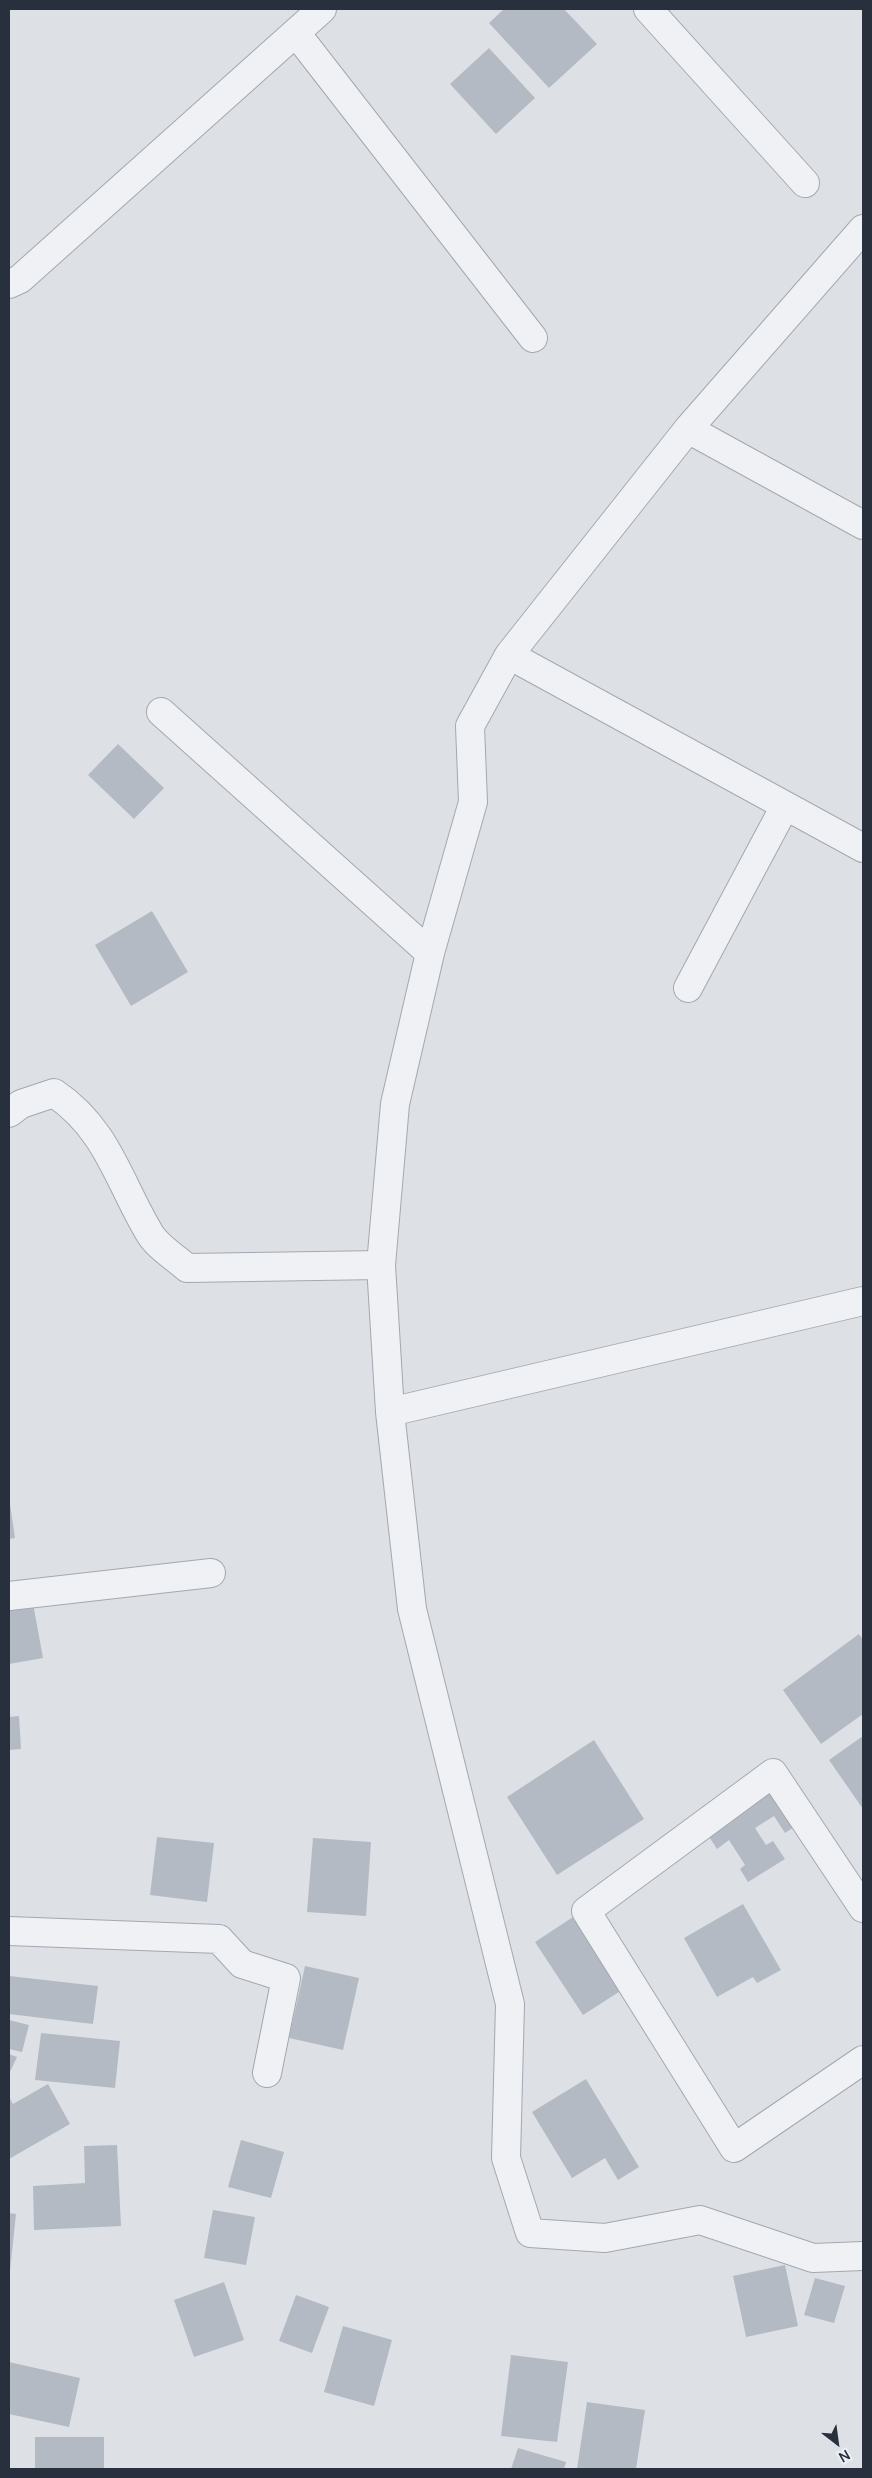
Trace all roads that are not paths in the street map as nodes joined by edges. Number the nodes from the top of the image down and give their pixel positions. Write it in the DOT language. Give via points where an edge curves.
graph roads {
  1 [pos="322,9"];
  2 [pos="648,9"];
  3 [pos="296,34"];
  4 [pos="805,183"];
  5 [pos="861,237"];
  6 [pos="9,284"];
  7 [pos="532,338"];
  8 [pos="688,429"];
  9 [pos="863,525"];
  10 [pos="509,655"];
  11 [pos="161,712"];
  12 [pos="785,806"];
  13 [pos="863,848"];
  14 [pos="430,953"];
  15 [pos="688,988"];
  16 [pos="9,1113"];
  17 [pos="380,1265"];
  18 [pos="863,1301"];
  19 [pos="390,1412"];
  20 [pos="211,1573"];
  21 [pos="9,1596"];
  22 [pos="863,1908"];
  23 [pos="9,1931"];
  24 [pos="863,2060"];
  25 [pos="266,2073"];
  26 [pos="863,2256"];
  1 -- 3 [label="street"];
  2 -- 4 [label="street"];
  3 -- 6 [label="street" via="20,279"];
  3 -- 7 [label="street"];
  5 -- 8 [label="street"];
  8 -- 9 [label="street"];
  8 -- 10 [label="street"];
  10 -- 12 [label="street"];
  10 -- 14 [label="street" via="470,726 473,802"];
  11 -- 14 [label="street"];
  12 -- 13 [label="street"];
  12 -- 15 [label="street"];
  14 -- 17 [label="street" via="395,1104"];
  16 -- 17 [label="street" via="21,1104 54,1093 74,1107 112,1158 151,1236 187,1268"];
  17 -- 19 [label="street"];
  18 -- 19 [label="street"];
  19 -- 26 [label="street" via="412,1609 510,2004 506,2158 530,2233 605,2238 700,2220 813,2258"];
  20 -- 21 [label="street"];
  22 -- 24 [label="street" via="772,1773 586,1911 734,2148"];
  23 -- 25 [label="street" via="219,1939 242,1964 286,1978"];
}
